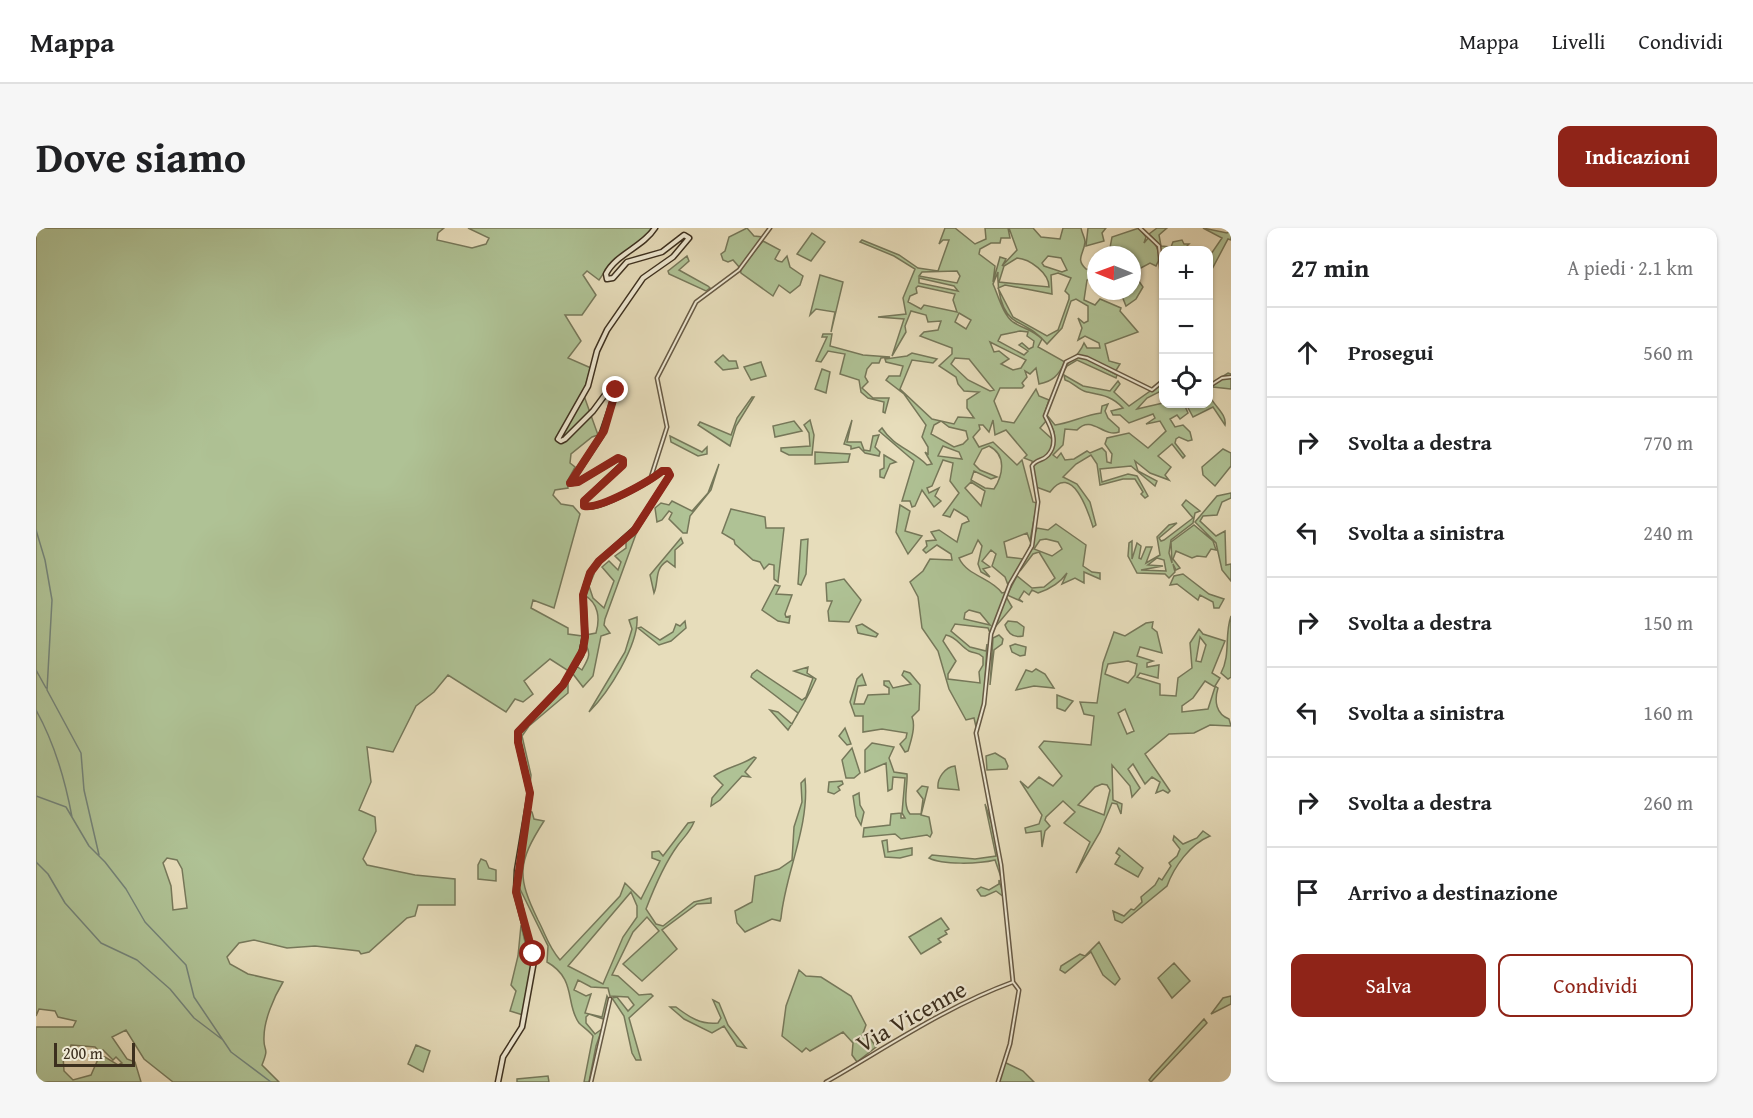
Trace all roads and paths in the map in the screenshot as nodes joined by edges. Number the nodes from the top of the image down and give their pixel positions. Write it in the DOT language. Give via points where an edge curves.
graph roads {
  1 [pos="655,228"];
  2 [pos="770,228"];
  3 [pos="1140,228"];
  4 [pos="1159,246"];
  5 [pos="1231,377"];
  6 [pos="1159,384"];
  7 [pos="1213,384"];
  8 [pos="649,482"];
  9 [pos="1013,982"];
  10 [pos="610,999"];
  11 [pos="498,1082"];
  12 [pos="591,1082"];
  13 [pos="826,1082"];
  14 [pos="998,1082"];
  1 -- 8 [label="main road" via="611,267 607,279 612,279 632,260 662,252 684,235 689,238 673,257 643,278 608,330 599,345 588,386 558,439 565,439 614,387 616,392 604,431 570,483 618,458 623,460 621,467 584,501 588,508"];
  2 -- 8 [label="street" via="739,270 696,302 657,378 667,427"];
  3 -- 4 [label="street"];
  5 -- 7 [label="street"];
  6 -- 9 [label="street" via="1152,390 1087,358 1078,356 1066,362 1045,416 1053,433 1053,446 1048,455 1032,466 1038,502 1032,546 1010,584 991,634 984,704 976,733 1001,865"];
  8 -- 11 [label="main road" via="662,471 669,473 636,528 590,573 583,595 583,650 563,685 518,732 530,793 516,892 534,961 522,1027 503,1057"];
  9 -- 13 [label="street, Via Vicenne" via="945,1014"];
  9 -- 14 [label="street" via="1019,990 1018,1003"];
  10 -- 12 [label="street"];
}
